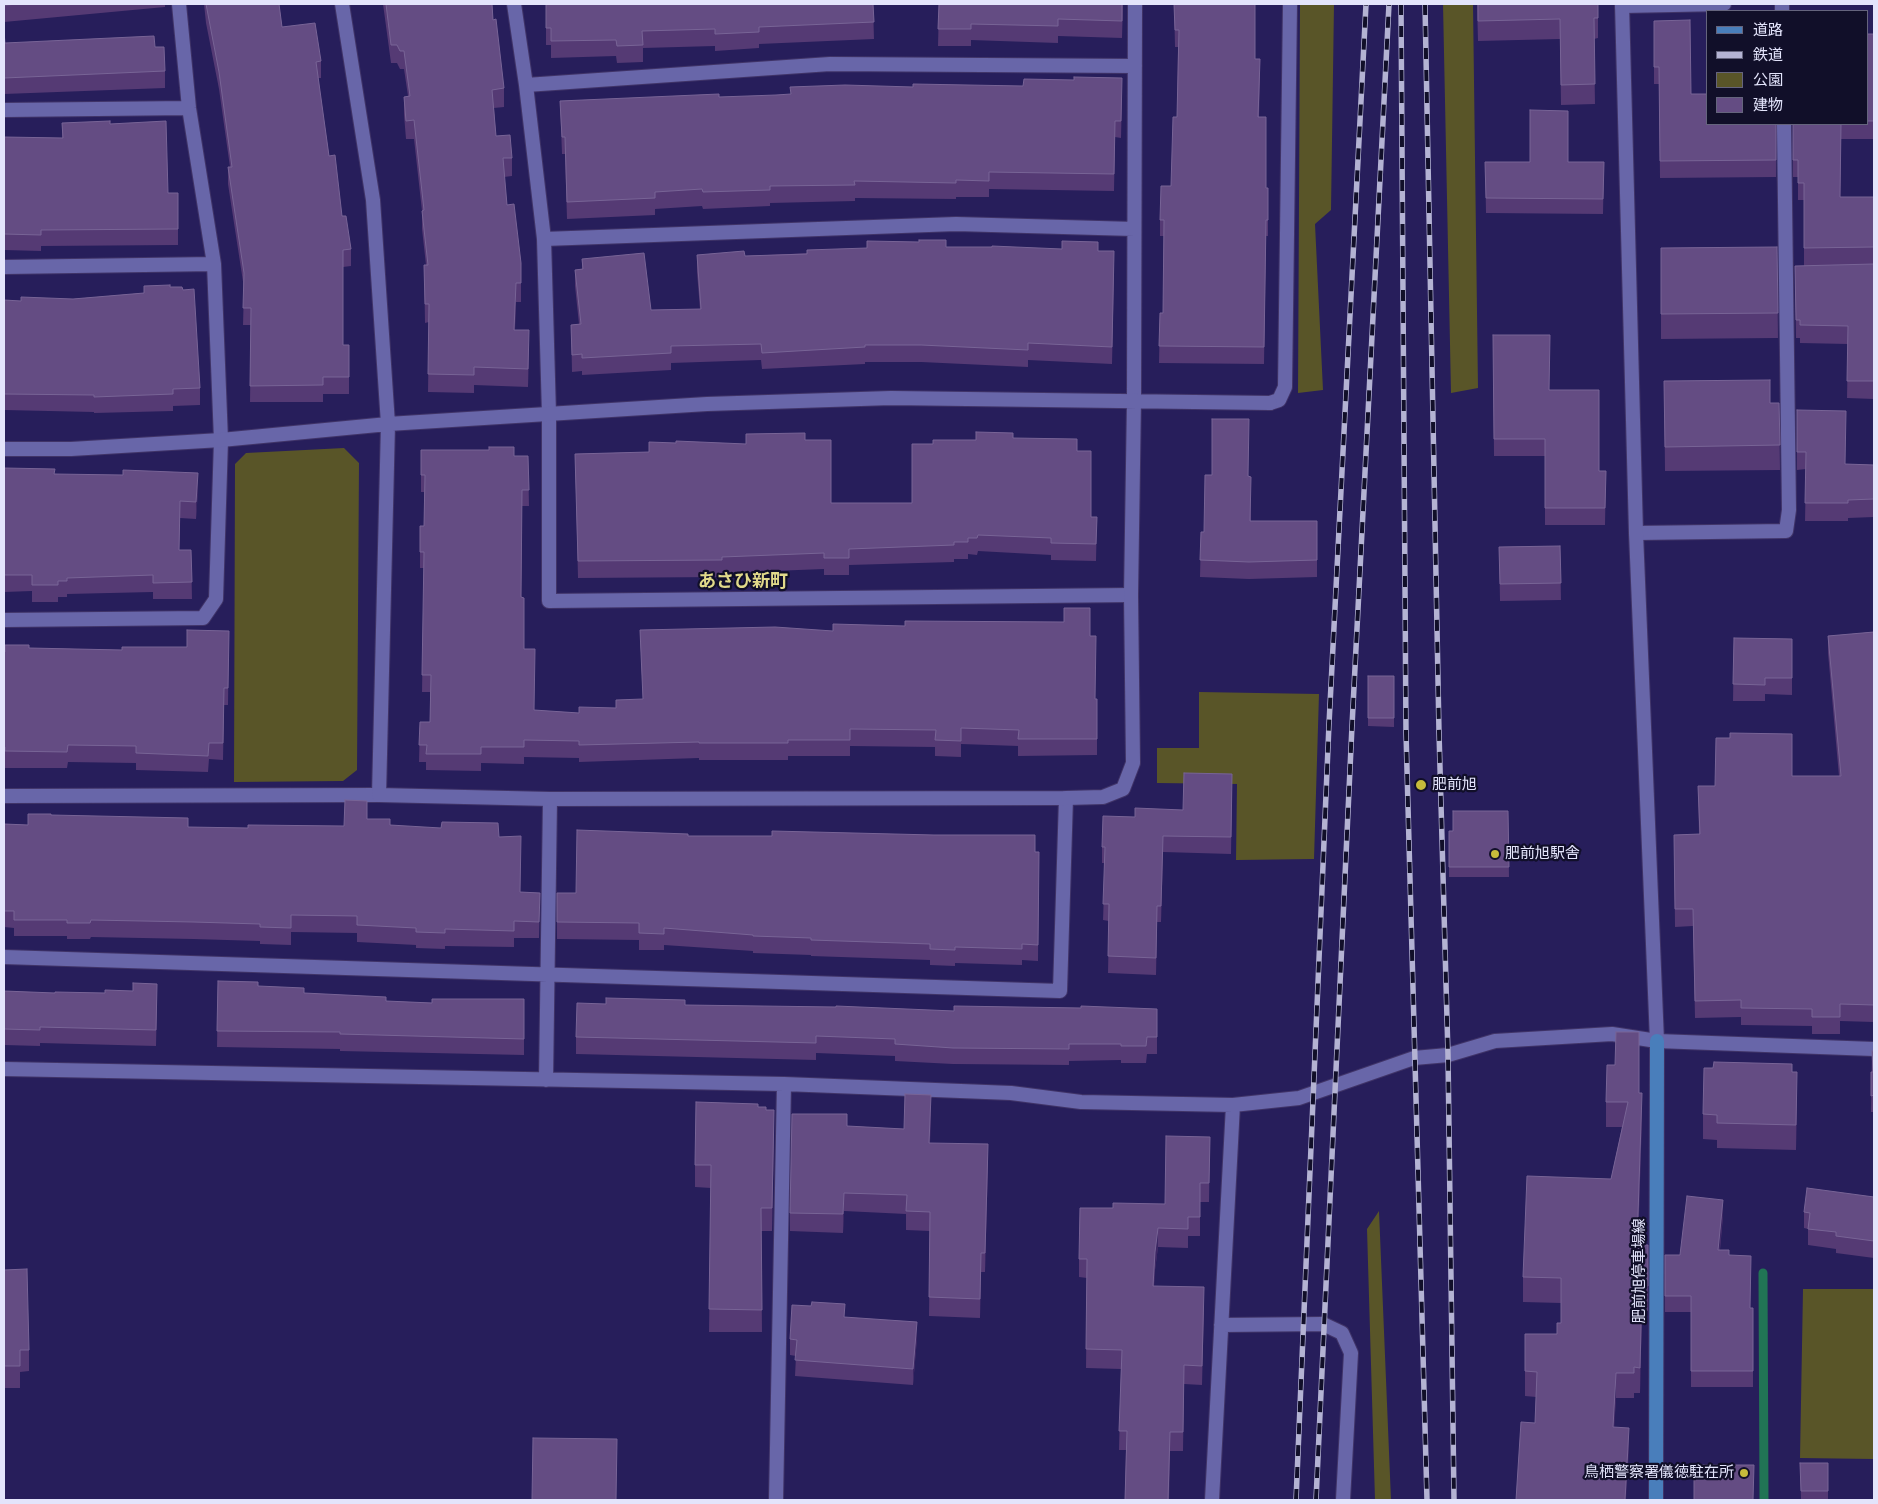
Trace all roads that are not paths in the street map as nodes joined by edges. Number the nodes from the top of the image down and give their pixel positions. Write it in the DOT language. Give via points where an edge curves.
graph roads {
  1 [pos="179,4"];
  2 [pos="342,4"];
  3 [pos="514,4"];
  4 [pos="1135,4"];
  5 [pos="1290,4"];
  6 [pos="1724,4"];
  7 [pos="1622,5"];
  8 [pos="1135,66"];
  9 [pos="526,85"];
  10 [pos="189,108"];
  11 [pos="4,110"];
  12 [pos="1784,125"];
  13 [pos="1134,229"];
  14 [pos="544,239"];
  15 [pos="214,264"];
  16 [pos="4,267"];
  17 [pos="1134,400"];
  18 [pos="549,414"];
  19 [pos="388,424"];
  20 [pos="221,440"];
  21 [pos="4,448"];
  22 [pos="1636,532"];
  23 [pos="1131,595"];
  24 [pos="4,620"];
  25 [pos="4,796"];
  26 [pos="379,796"];
  27 [pos="1066,798"];
  28 [pos="550,799"];
  29 [pos="4,957"];
  30 [pos="547,974"];
  31 [pos="1657,1041"];
  32 [pos="1874,1049"];
  33 [pos="4,1069"];
  34 [pos="546,1080"];
  35 [pos="784,1084"];
  36 [pos="1233,1105"];
  37 [pos="1221,1325"];
  38 [pos="776,1500"];
  39 [pos="1212,1500"];
  40 [pos="1343,1500"];
  41 [pos="1656,1500"];
  1 -- 10 [label="street"];
  2 -- 19 [label="street" via="374,200"];
  3 -- 9 [label="street"];
  4 -- 8 [label="street"];
  5 -- 17 [label="street" via="1285,387 1279,400 1270,403"];
  6 -- 7 [label="street"];
  7 -- 22 [label="street"];
  8 -- 9 [label="street" via="830,64"];
  8 -- 13 [label="street"];
  9 -- 14 [label="street"];
  10 -- 11 [label="street"];
  10 -- 15 [label="street"];
  12 -- 22 [label="street" via="1791,275 1789,510 1786,531"];
  13 -- 14 [label="street" via="956,224"];
  13 -- 17 [label="street"];
  14 -- 18 [label="street"];
  15 -- 16 [label="street"];
  15 -- 20 [label="street"];
  17 -- 18 [label="street" via="891,398 708,404"];
  17 -- 23 [label="street"];
  18 -- 19 [label="street"];
  18 -- 23 [label="street" via="548,601"];
  19 -- 20 [label="street"];
  19 -- 26 [label="street"];
  20 -- 21 [label="street" via="71,449"];
  20 -- 24 [label="street" via="216,599 203,618"];
  22 -- 31 [label="street"];
  23 -- 27 [label="street" via="1133,763 1123,789 1103,797"];
  25 -- 26 [label="street"];
  26 -- 28 [label="street"];
  27 -- 28 [label="street"];
  27 -- 30 [label="street" via="1060,991"];
  28 -- 30 [label="street"];
  29 -- 30 [label="street"];
  30 -- 34 [label="street"];
  31 -- 32 [label="street"];
  31 -- 36 [label="street" via="1612,1034 1495,1041 1448,1055 1414,1058 1299,1098"];
  31 -- 41 [label="main road, 肥前旭停車場線"];
  33 -- 34 [label="street"];
  34 -- 35 [label="street"];
  35 -- 36 [label="street" via="1012,1093 1081,1102"];
  35 -- 38 [label="street"];
  36 -- 37 [label="street"];
  37 -- 39 [label="street"];
  37 -- 40 [label="street" via="1323,1324 1342,1333 1351,1353"];
}
